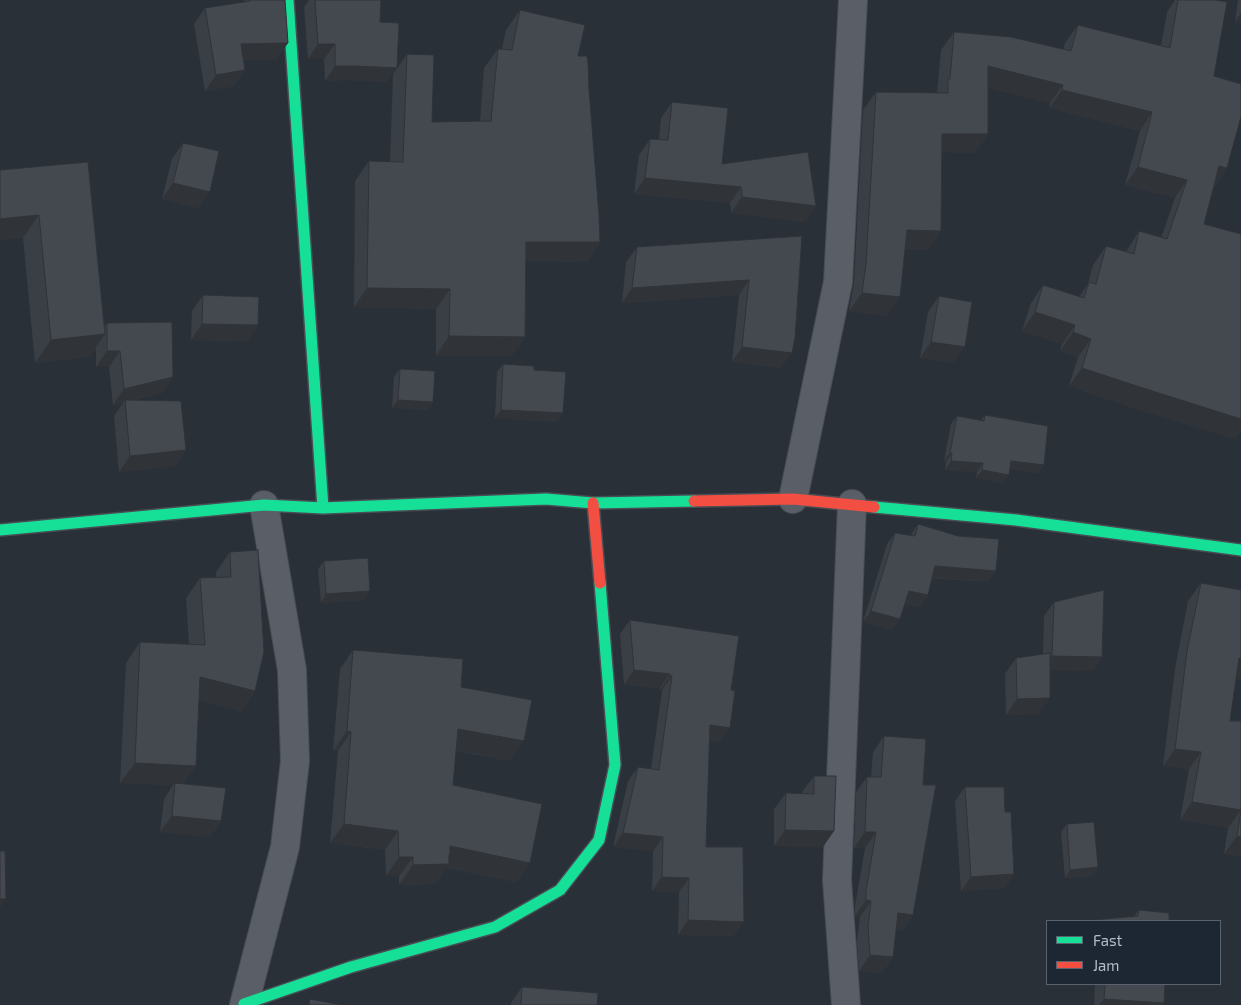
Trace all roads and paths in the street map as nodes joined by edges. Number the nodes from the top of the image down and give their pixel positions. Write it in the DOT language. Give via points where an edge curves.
graph roads {
  1 [pos="288,0"];
  2 [pos="852,1"];
  3 [pos="793,499"];
  4 [pos="593,503"];
  5 [pos="852,504"];
  6 [pos="264,505"];
  7 [pos="323,508"];
  8 [pos="0,530"];
  9 [pos="1241,550"];
  10 [pos="244,1005"];
  11 [pos="846,1005"];
  1 -- 7 [label="street"];
  2 -- 3 [label="street" via="838,282"];
  3 -- 4 [label="street"];
  3 -- 5 [label="street"];
  4 -- 7 [label="street" via="546,499"];
  4 -- 10 [label="street" via="615,765 599,840 560,890 494,927 351,967"];
  5 -- 9 [label="street" via="1016,520"];
  5 -- 11 [label="street" via="837,880"];
  6 -- 7 [label="street"];
  6 -- 8 [label="street"];
  6 -- 10 [label="street" via="292,670 295,760 285,847"];
}
